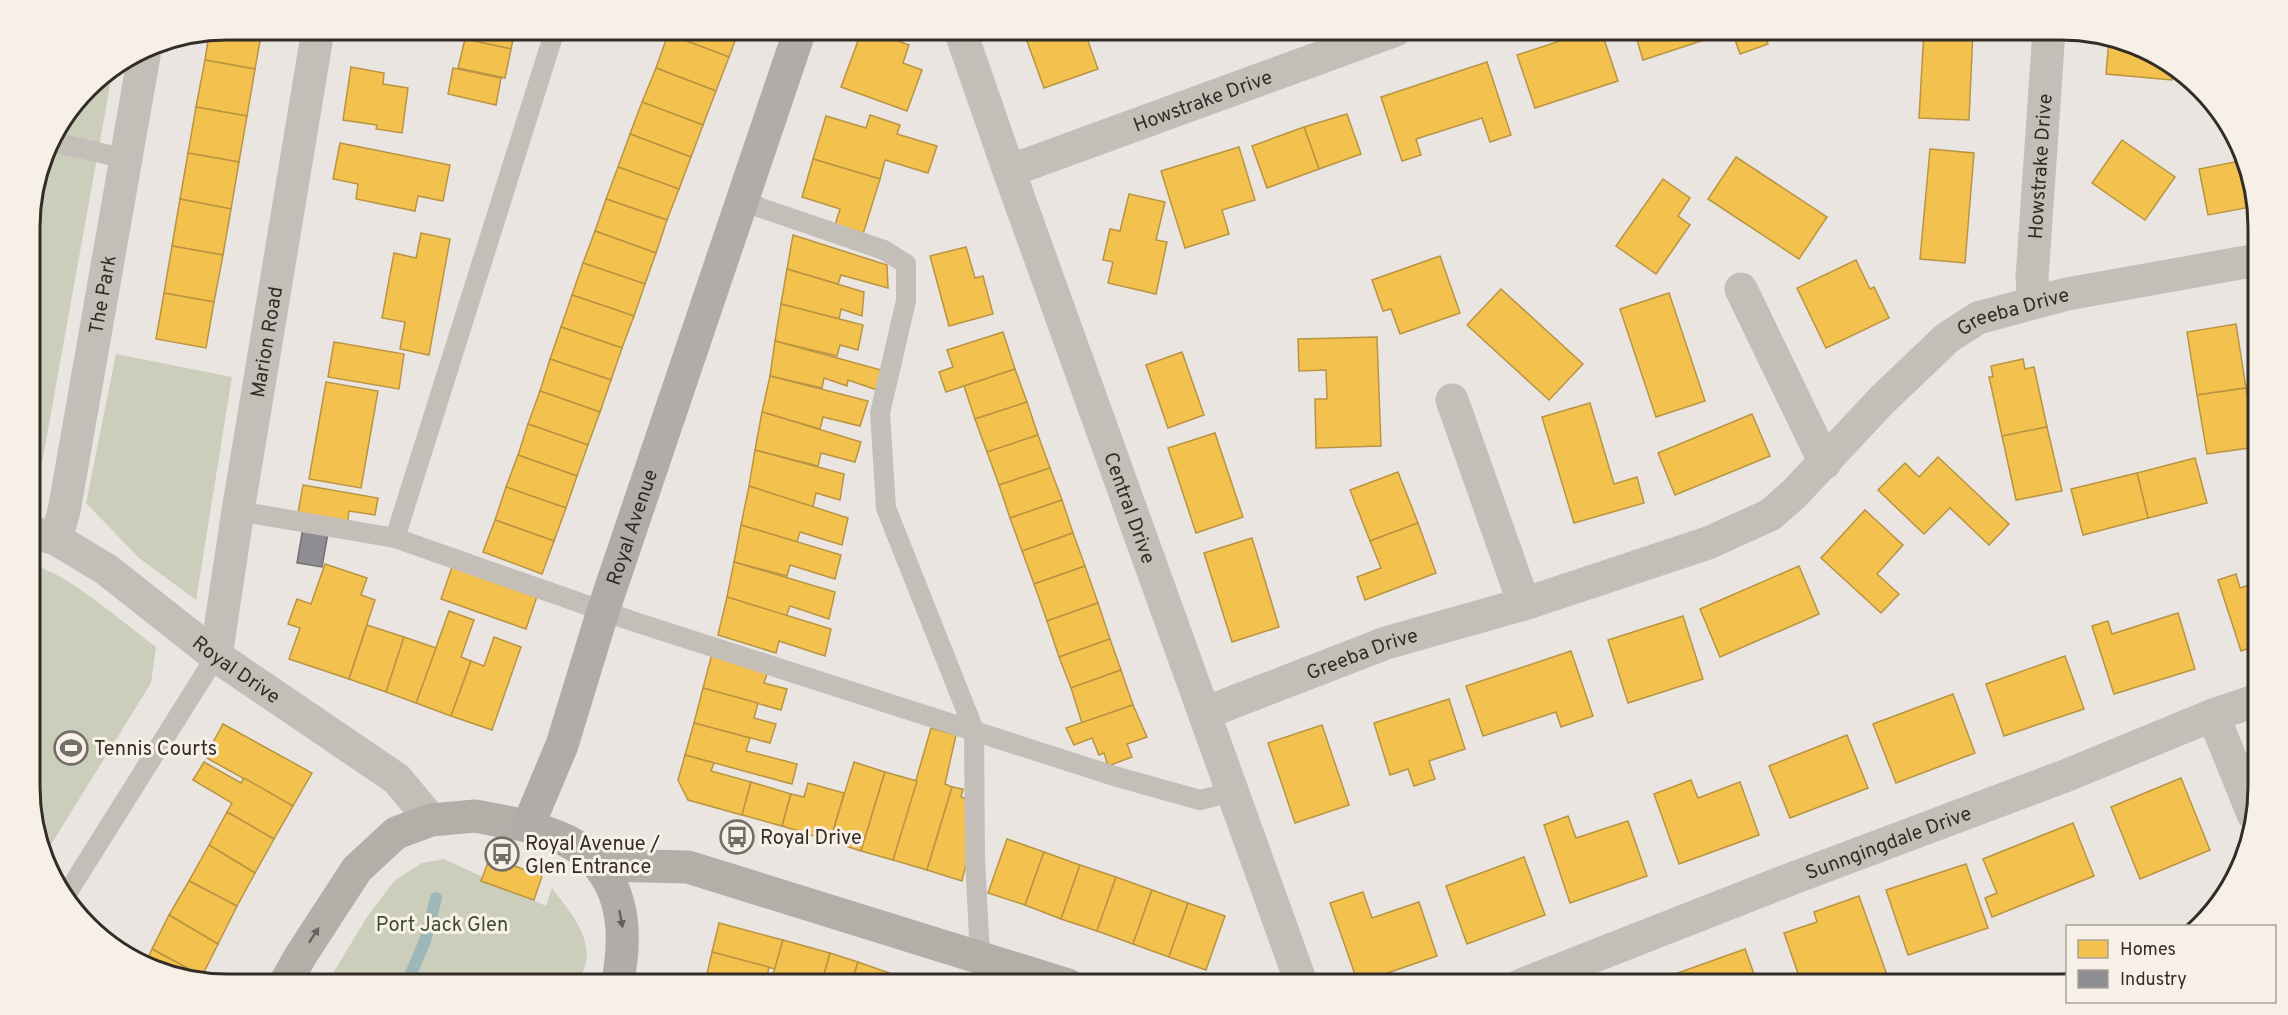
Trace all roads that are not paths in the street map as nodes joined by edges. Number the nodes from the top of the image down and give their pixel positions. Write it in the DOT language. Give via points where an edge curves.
graph roads {
  1 [pos="316,40"];
  2 [pos="552,40"];
  3 [pos="797,40"];
  4 [pos="963,40"];
  5 [pos="1369,40"];
  6 [pos="2048,40"];
  7 [pos="143,61"];
  8 [pos="61,144"];
  9 [pos="126,159"];
  10 [pos="1009,171"];
  11 [pos="741,201"];
  12 [pos="2248,262"];
  13 [pos="1741,289"];
  14 [pos="2034,302"];
  15 [pos="1452,400"];
  16 [pos="1825,463"];
  17 [pos="238,511"];
  18 [pos="44,536"];
  19 [pos="396,538"];
  20 [pos="1524,603"];
  21 [pos="603,611"];
  22 [pos="216,656"];
  23 [pos="2248,703"];
  24 [pos="1205,713"];
  25 [pos="2213,715"];
  26 [pos="974,730"];
  27 [pos="1232,792"];
  28 [pos="2247,799"];
  29 [pos="431,820"];
  30 [pos="528,826"];
  31 [pos="600,865"];
  32 [pos="70,888"];
  33 [pos="980,971"];
  34 [pos="290,974"];
  35 [pos="619,974"];
  36 [pos="999,974"];
  37 [pos="1298,974"];
  38 [pos="1549,974"];
  1 -- 17 [label="street, Marion Road"];
  2 -- 19 [label="lane"];
  3 -- 11 [label="main road, Royal Avenue"];
  4 -- 10 [label="street, Central Drive"];
  5 -- 10 [label="street, Howstrake Drive"];
  6 -- 14 [label="street, Howstrake Drive" via="2032,278"];
  7 -- 9 [label="street, The Park"];
  8 -- 9 [label="lane"];
  9 -- 18 [label="street, The Park" via="64,511"];
  10 -- 24 [label="street, Central Drive"];
  11 -- 21 [label="main road, Royal Avenue"];
  11 -- 26 [label="lane" via="884,250 906,264 906,301 880,413 886,508"];
  12 -- 14 [label="street, Greeba Drive"];
  13 -- 16 [label="street"];
  14 -- 16 [label="street, Greeba Drive" via="1978,318 1947,338 1882,400"];
  15 -- 20 [label="street"];
  16 -- 20 [label="street, Greeba Drive" via="1770,515 1740,530"];
  17 -- 19 [label="lane"];
  17 -- 22 [label="street, Marion Road"];
  18 -- 22 [label="street, Royal Drive" via="107,570"];
  19 -- 21 [label="lane"];
  20 -- 24 [label="street, Greeba Drive" via="1386,643"];
  21 -- 26 [label="lane"];
  21 -- 30 [label="main road, Royal Avenue" via="562,745"];
  22 -- 29 [label="street, Royal Drive" via="397,779"];
  22 -- 32 [label="lane"];
  23 -- 25 [label="street, Sunngingdale Drive"];
  24 -- 27 [label="street, Central Drive"];
  25 -- 28 [label="street"];
  25 -- 38 [label="street, Sunngingdale Drive" via="2065,776"];
  26 -- 27 [label="lane" via="1200,800"];
  26 -- 33 [label="lane"];
  27 -- 37 [label="street, Central Drive"];
  29 -- 30 [label="main road" via="475,816"];
  34 -- 29 [label="main road, one-way" via="357,869 396,833"];
  30 -- 31 [label="main road" via="568,841"];
  31 -- 33 [label="main road" via="688,867"];
  31 -- 35 [label="main road, one-way" via="616,892 623,928"];
  33 -- 36 [label="main road"];
}
